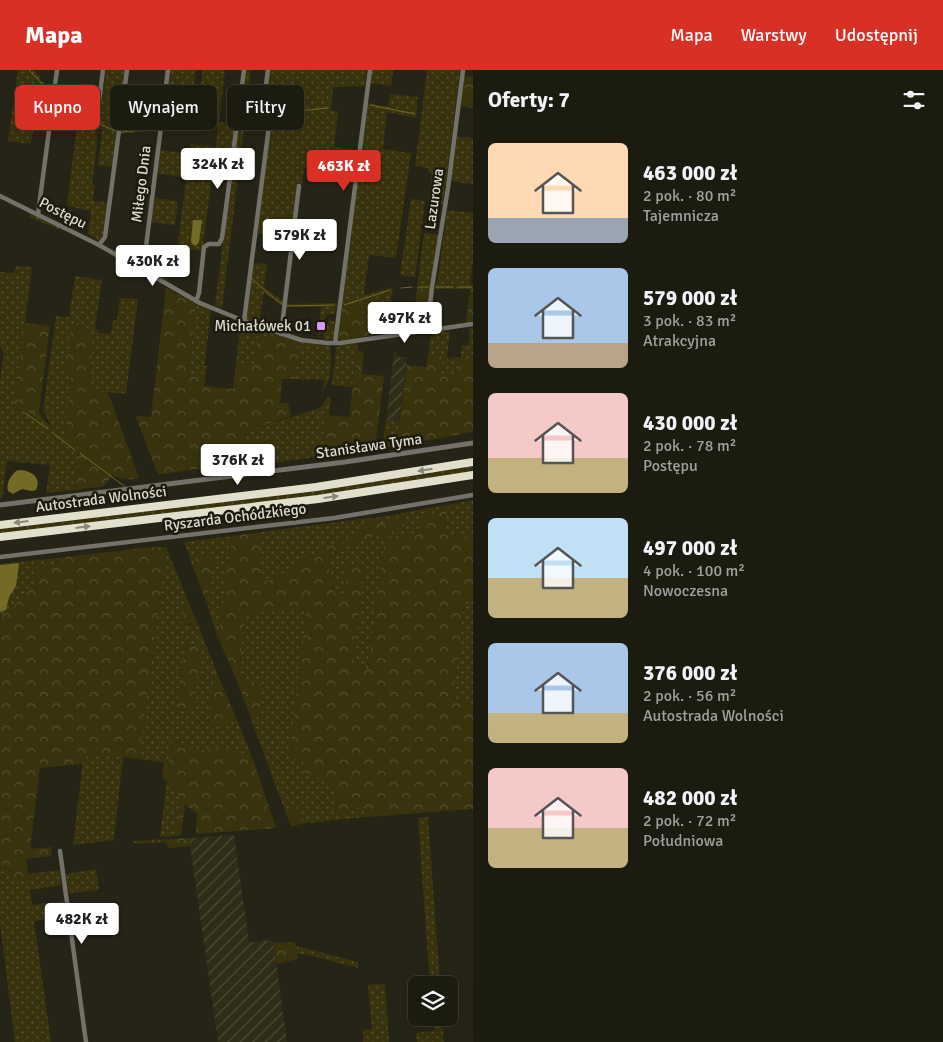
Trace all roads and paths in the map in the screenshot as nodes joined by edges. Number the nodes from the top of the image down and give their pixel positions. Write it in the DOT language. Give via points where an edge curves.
graph roads {
  1 [pos="58,70"];
  2 [pos="103,70"];
  3 [pos="127,70"];
  4 [pos="168,70"];
  5 [pos="244,70"];
  6 [pos="268,70"];
  7 [pos="370,70"];
  8 [pos="463,70"];
  9 [pos="56,85"];
  10 [pos="100,94"];
  11 [pos="49,130"];
  12 [pos="300,186"];
  13 [pos="0,196"];
  14 [pos="0,200"];
  15 [pos="38,214"];
  16 [pos="99,246"];
  17 [pos="143,270"];
  18 [pos="196,301"];
  19 [pos="244,321"];
  20 [pos="473,324"];
  21 [pos="427,331"];
  22 [pos="281,334"];
  23 [pos="335,343"];
  24 [pos="473,443"];
  25 [pos="473,462"];
  26 [pos="473,475"];
  27 [pos="473,496"];
  28 [pos="0,505"];
  29 [pos="0,525"];
  30 [pos="0,537"];
  31 [pos="0,557"];
  32 [pos="60,850"];
  33 [pos="86,1042"];
  1 -- 9 [label="street"];
  2 -- 10 [label="street"];
  3 -- 16 [label="street" via="105,237"];
  4 -- 17 [label="street, Miłego Dnia"];
  5 -- 18 [label="street" via="222,238 219,244 204,246"];
  6 -- 19 [label="street" via="264,99 270,118"];
  7 -- 23 [label="street"];
  8 -- 21 [label="street, Lazurowa"];
  11 -- 15 [label="street"];
  12 -- 22 [label="street"];
  13 -- 14 [label="street"];
  13 -- 15 [label="street, Postępu"];
  15 -- 16 [label="street, Postępu"];
  16 -- 17 [label="street, Postępu"];
  17 -- 18 [label="street, Postępu"];
  18 -- 19 [label="street, Postępu"];
  19 -- 22 [label="street, Postępu"];
  20 -- 21 [label="street, Postępu"];
  21 -- 23 [label="street, Postępu"];
  22 -- 23 [label="street, Postępu"];
  24 -- 28 [label="street, Stanisława Tyma"];
  25 -- 29 [label="highway, Autostrada Wolności, one-way" via="316,487"];
  30 -- 26 [label="highway, Autostrada Wolności, one-way" via="318,499"];
  27 -- 31 [label="street, Ryszarda Ochódzkiego" via="327,518"];
  32 -- 33 [label="street"];
}
